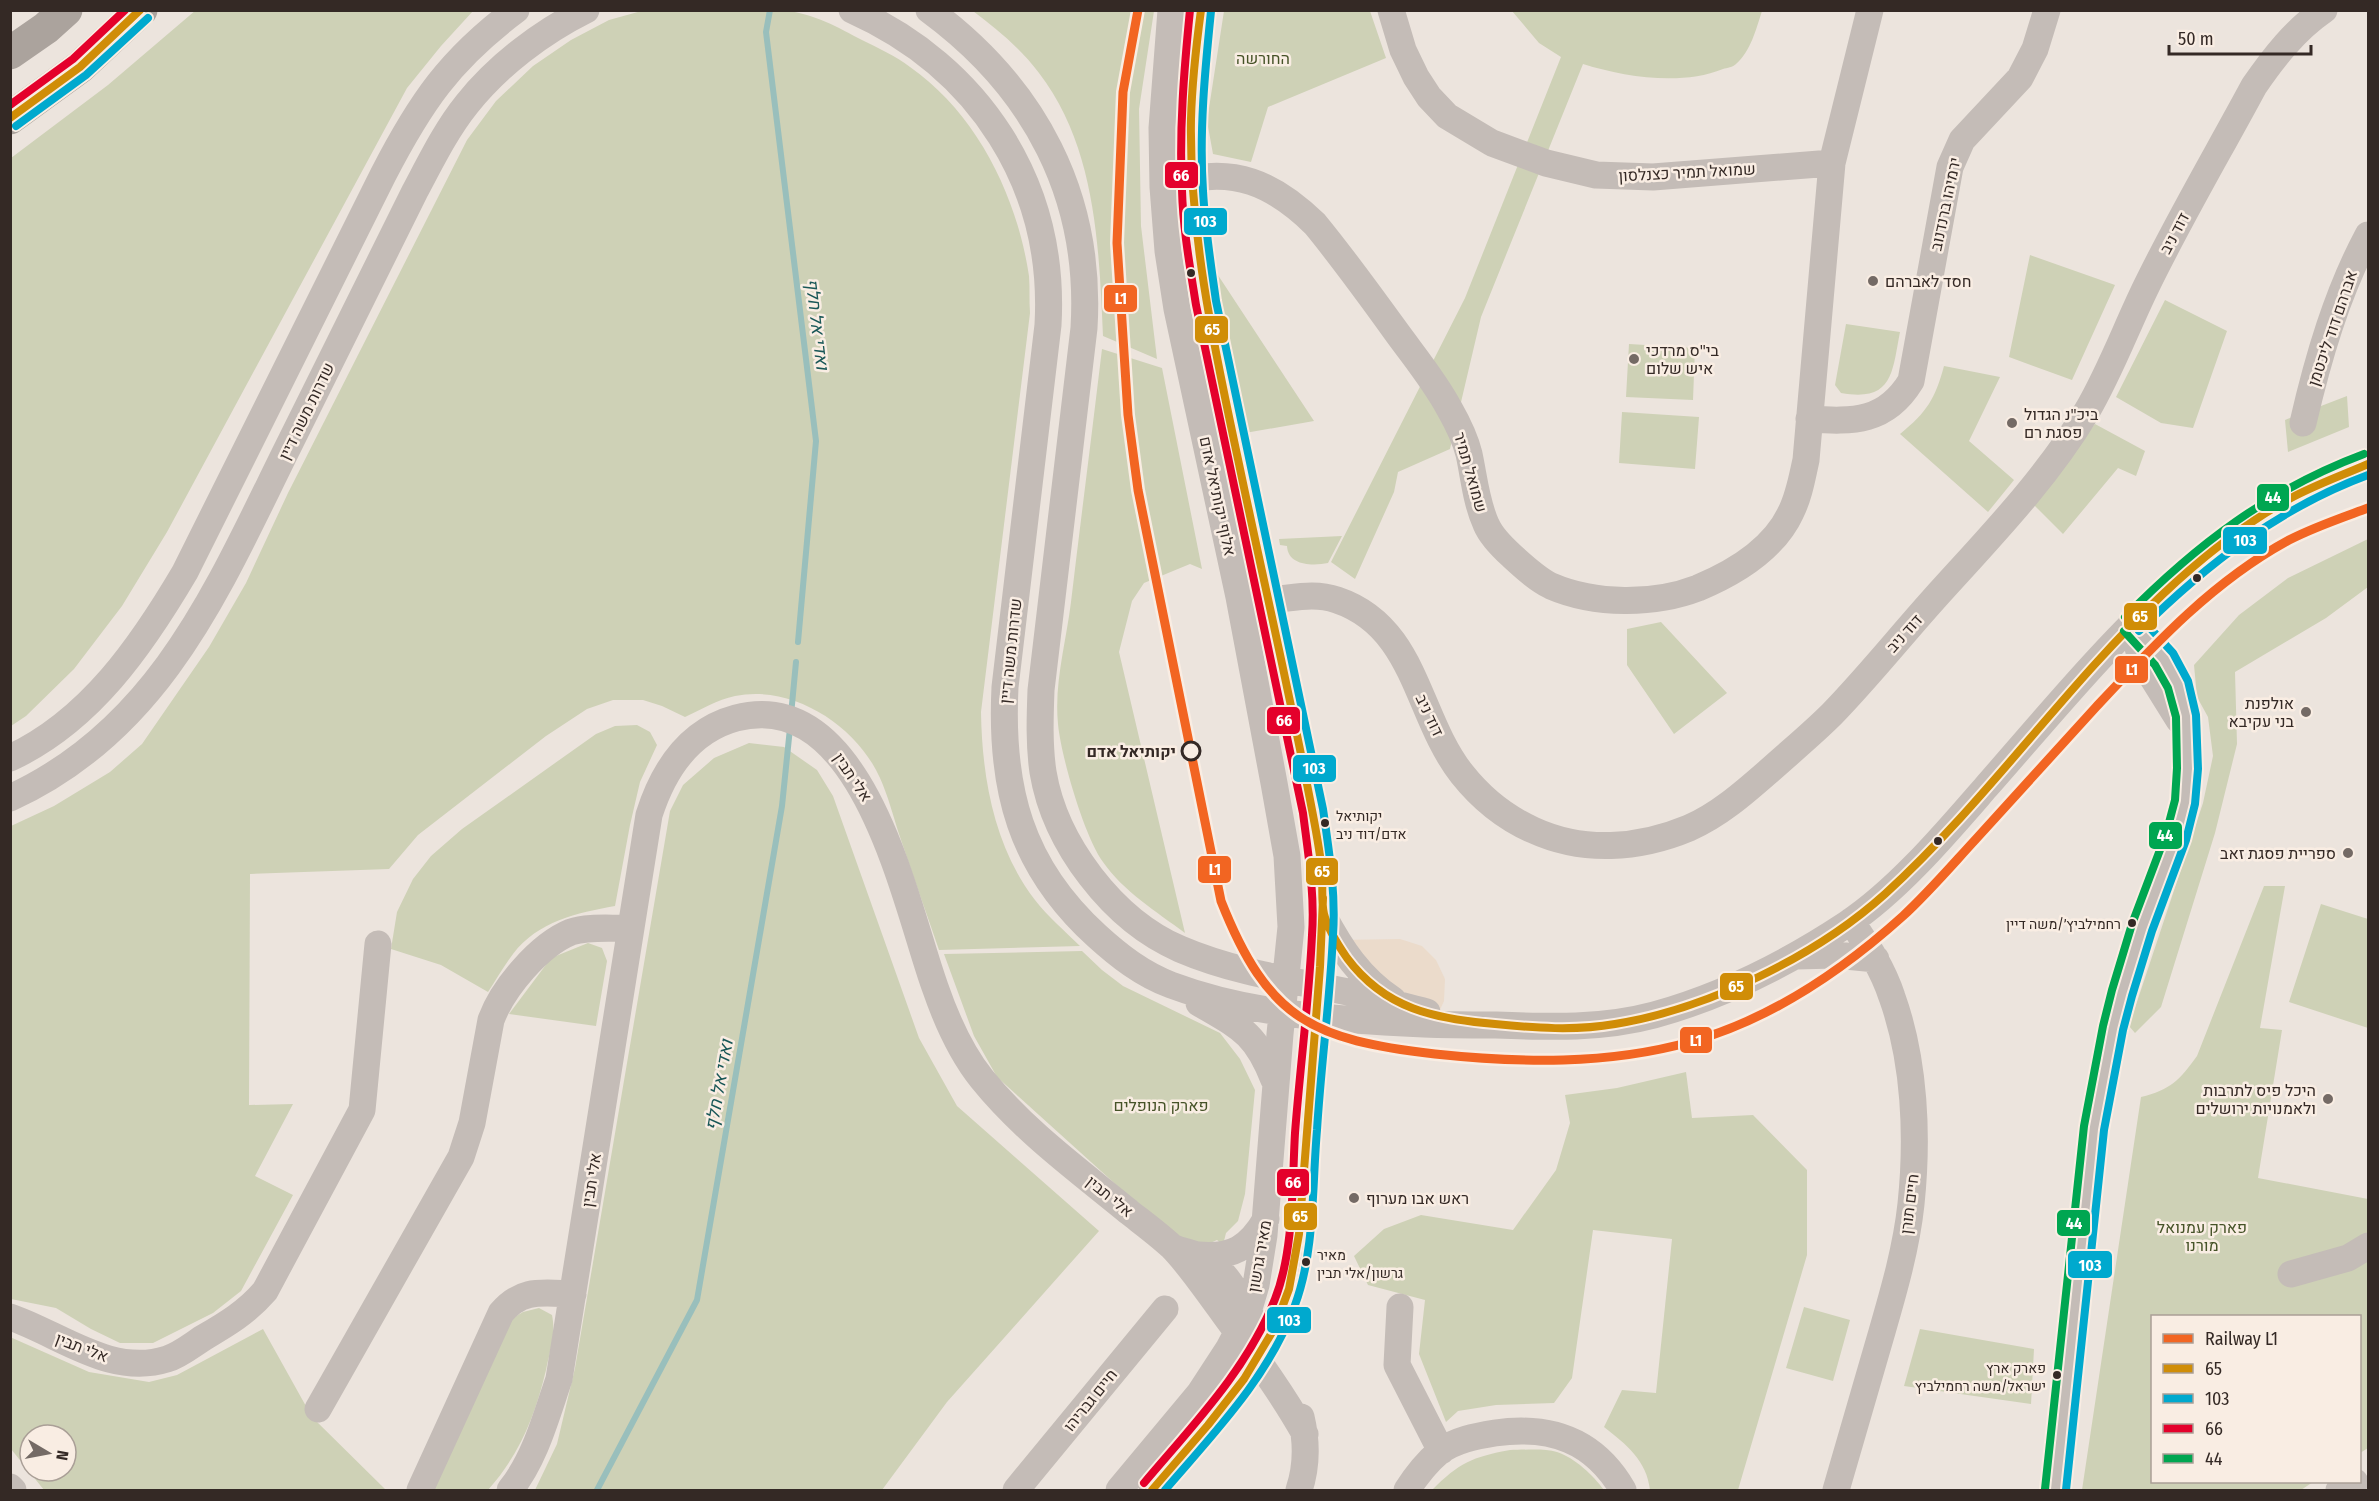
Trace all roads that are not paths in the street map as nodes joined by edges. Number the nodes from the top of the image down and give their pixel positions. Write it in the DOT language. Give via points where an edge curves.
graph roads {
  1 [pos="66,10"];
  2 [pos="516,10"];
  3 [pos="586,10"];
  4 [pos="852,10"];
  5 [pos="929,10"];
  6 [pos="1171,10"];
  7 [pos="1201,10"];
  8 [pos="1391,10"];
  9 [pos="1870,10"];
  10 [pos="2047,10"];
  11 [pos="2324,10"];
  12 [pos="140,12"];
  13 [pos="10,53"];
  14 [pos="10,118"];
  15 [pos="1830,166"];
  16 [pos="1192,185"];
  17 [pos="1163,187"];
  18 [pos="2368,235"];
  19 [pos="1809,419"];
  20 [pos="2303,423"];
  21 [pos="2368,464"];
  22 [pos="1265,592"];
  23 [pos="1239,597"];
  24 [pos="2128,628"];
  25 [pos="2147,669"];
  26 [pos="2086,673"];
  27 [pos="2186,735"];
  28 [pos="10,758"];
  29 [pos="10,798"];
  30 [pos="1323,915"];
  31 [pos="1851,921"];
  32 [pos="631,928"];
  33 [pos="378,944"];
  34 [pos="1794,956"];
  35 [pos="1875,959"];
  36 [pos="1223,964"];
  37 [pos="1286,979"];
  38 [pos="1162,981"];
  39 [pos="1316,1003"];
  40 [pos="1401,1006"];
  41 [pos="1282,1013"];
  42 [pos="1490,1025"];
  43 [pos="1312,1045"];
  44 [pos="1276,1086"];
  45 [pos="1266,1219"];
  46 [pos="2368,1246"];
  47 [pos="1171,1247"];
  48 [pos="1198,1255"];
  49 [pos="2291,1274"];
  50 [pos="573,1294"];
  51 [pos="1400,1307"];
  52 [pos="1165,1309"];
  53 [pos="10,1317"];
  54 [pos="1243,1322"];
  55 [pos="1262,1350"];
  56 [pos="318,1409"];
  57 [pos="1441,1451"];
  58 [pos="2353,1483"];
  59 [pos="420,1491"];
  60 [pos="510,1491"];
  61 [pos="1016,1491"];
  62 [pos="1119,1491"];
  63 [pos="1152,1491"];
  64 [pos="1299,1491"];
  65 [pos="1407,1491"];
  66 [pos="1623,1491"];
  67 [pos="1836,1491"];
  68 [pos="2055,1491"];
  69 [pos="2339,1491"];
  1 -- 13 [label="highway"];
  2 -- 28 [label="street" via="465,52 417,111 185,572 148,633 86,705 43,740"];
  3 -- 29 [label="street, שדרות משה דיין" via="550,30 519,54 467,103 448,131 221,580 177,654 111,732 54,776"];
  4 -- 38 [label="street, שדרות משה דיין" via="903,36 958,81 1012,154 1032,199 1041,231 1049,301 1005,687 1007,779 1020,825 1060,897 1080,921 1121,957"];
  5 -- 36 [label="street" via="984,56 1029,112 1058,163 1077,223 1086,301 1084,328 1041,690 1043,772 1054,812 1072,850 1106,895 1143,928 1180,949"];
  6 -- 17 [label="street, אלוף יקותיאל אדם" via="1164,95"];
  7 -- 16 [label="street, אלוף יקותיאל אדם" via="1194,86"];
  8 -- 15 [label="street, שמואל תמיר כצנלסון" via="1416,77 1447,116 1492,143 1546,163 1596,175 1653,177"];
  9 -- 15 [label="street"];
  10 -- 19 [label="street, ירמיהו ברנדנוב" via="2035,49 2020,78 1955,152 1911,381 1897,402 1885,410 1845,422"];
  11 -- 22 [label="street, דוד ניב" via="2293,36 2254,86 2160,259 2088,409 2041,477 1831,715 1735,799 1690,828 1638,844 1612,846 1587,845 1539,833 1515,822 1461,774 1389,633 1330,591 1309,582 1287,579"];
  12 -- 14 [label="highway" via="80,67"];
  15 -- 19 [label="street, שמואל תמיר"];
  16 -- 17 [label="street, שמואל תמיר"];
  16 -- 19 [label="street, שמואל תמיר" via="1218,176 1259,183 1283,196 1316,224 1449,407 1468,452 1486,525 1526,569 1550,585 1586,596 1635,600 1684,592 1726,576 1750,560 1791,514 1806,460"];
  16 -- 22 [label="street, אלוף יקותיאל אדם" via="1206,303"];
  17 -- 23 [label="street, אלוף יקותיאל אדם" via="1178,309"];
  18 -- 20 [label="street, אברהם דוד ליכטמן" via="2330,327"];
  21 -- 24 [label="street, שדרות משה דיין" via="2317,484 2225,541 2188,570"];
  22 -- 23 [label="street, דוד ניב"];
  22 -- 30 [label="street, אלוף יקותיאל אדם" via="1313,811"];
  23 -- 37 [label="street, אלוף יקותיאל אדם" via="1287,856 1291,927"];
  24 -- 25 [label="street"];
  24 -- 26 [label="street, שדרות משה דיין"];
  24 -- 27 [label="street" via="2172,670 2186,716"];
  25 -- 26 [label="street" via="2117,667"];
  25 -- 27 [label="street"];
  26 -- 31 [label="street, שדרות משה דיין" via="1955,822 1882,896"];
  27 -- 68 [label="street" via="2185,802 2122,993 2094,1128"];
  30 -- 39 [label="street, אלוף יקותיאל אדם"];
  30 -- 40 [label="street" via="1357,969"];
  31 -- 34 [label="street, שדרות משה דיין"];
  31 -- 35 [label="street, חיים תורן"];
  32 -- 47 [label="street, אלי תבין" via="649,815 665,774 677,756 709,729 744,716 784,719 806,727 837,752 877,816 935,989 960,1044 980,1076 1029,1130"];
  32 -- 50 [label="street, אלי תבין"];
  32 -- 56 [label="street" via="571,932 535,955 497,1005 461,1157"];
  33 -- 53 [label="street, אלי תבין" via="362,1110 265,1291 252,1306 170,1358 155,1362 93,1355"];
  34 -- 35 [label="street"];
  34 -- 42 [label="street, שדרות משה דיין" via="1718,993 1652,1016 1564,1028"];
  35 -- 67 [label="street, חיים תורן" via="1892,996 1909,1069 1913,1177 1892,1297"];
  36 -- 37 [label="street"];
  36 -- 41 [label="street"];
  37 -- 39 [label="street"];
  37 -- 41 [label="street, מאיר גרשון"];
  38 -- 41 [label="street, שדרות משה דיין" via="1202,995"];
  38 -- 44 [label="street" via="1244,1030 1259,1047"];
  39 -- 40 [label="street, שדרות משה דיין"];
  39 -- 41 [label="street, שדרות משה דיין"];
  39 -- 42 [label="street, שדרות משה דיין" via="1345,1020"];
  39 -- 43 [label="street, מאיר גרשון"];
  40 -- 42 [label="street, שדרות משה דיין"];
  41 -- 43 [label="street"];
  41 -- 44 [label="street, מאיר גרשון"];
  43 -- 55 [label="street, מאיר גרשון" via="1297,1251 1285,1302"];
  44 -- 45 [label="street, מאיר גרשון"];
  45 -- 48 [label="street" via="1253,1238 1232,1253"];
  45 -- 54 [label="street, מאיר גרשון" via="1256,1284"];
  46 -- 49 [label="street" via="2348,1258"];
  47 -- 48 [label="street, אלי תבין"];
  47 -- 54 [label="street, אלי תבין"];
  48 -- 54 [label="street, אלי תבין" via="1219,1270"];
  50 -- 59 [label="street" via="528,1293 510,1302"];
  50 -- 60 [label="street, אלי תבין" via="555,1389 537,1443"];
  51 -- 57 [label="street" via="1397,1365"];
  52 -- 61 [label="street, חיים גבריהו"];
  54 -- 55 [label="street, אלי תבין"];
  54 -- 62 [label="street, מאיר גרשון" via="1199,1394"];
  55 -- 63 [label="street, מאיר גרשון" via="1230,1397"];
  55 -- 64 [label="street, אלי תבין" via="1293,1393 1305,1434 1304,1475"];
  57 -- 65 [label="street" via="1425,1464"];
  57 -- 66 [label="street" via="1479,1436 1544,1431 1591,1451"];
  58 -- 69 [label="street"];
}
